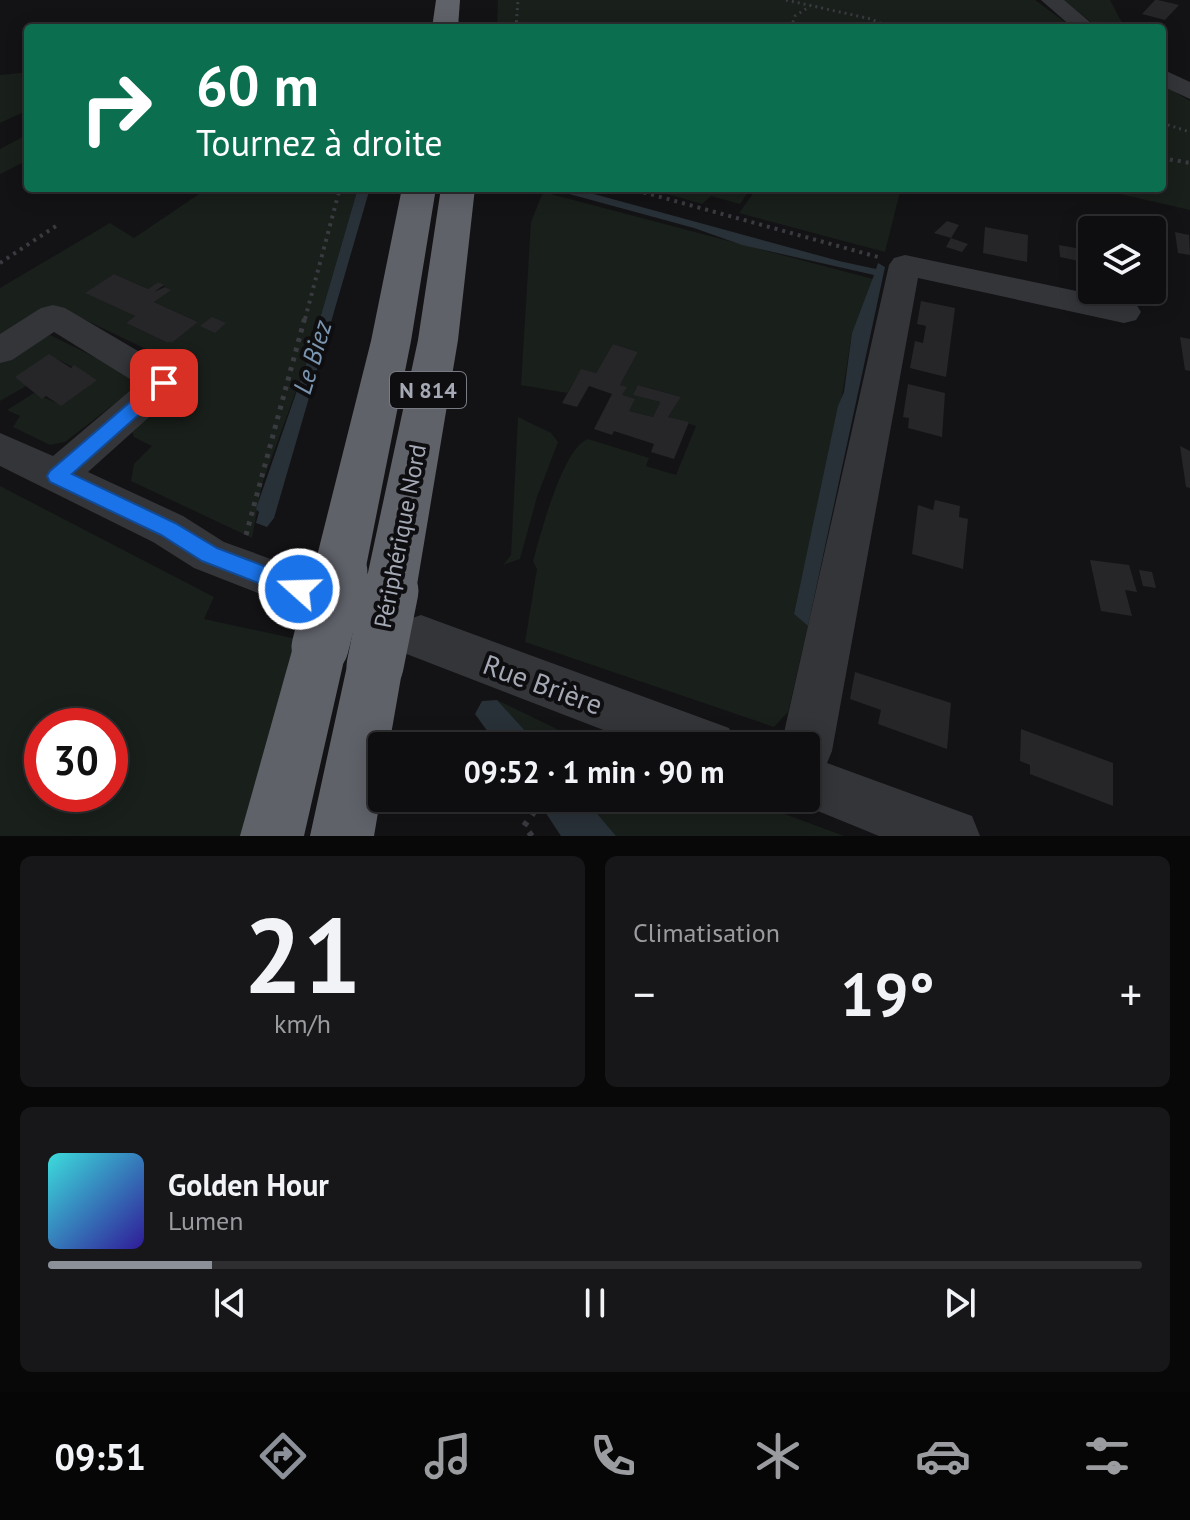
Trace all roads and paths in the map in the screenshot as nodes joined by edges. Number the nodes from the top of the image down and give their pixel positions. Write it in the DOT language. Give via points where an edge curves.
graph roads {
  1 [pos="448,0"];
  2 [pos="518,0"];
  3 [pos="786,0"];
  4 [pos="1051,0"];
  5 [pos="809,7"];
  6 [pos="445,24"];
  7 [pos="516,24"];
  8 [pos="792,24"];
  9 [pos="882,24"];
  10 [pos="1081,24"];
  11 [pos="1166,78"];
  12 [pos="1190,92"];
  13 [pos="1166,124"];
  14 [pos="1190,132"];
  15 [pos="1166,159"];
  16 [pos="1190,163"];
  17 [pos="339,192"];
  18 [pos="418,192"];
  19 [pos="457,192"];
  20 [pos="642,192"];
  21 [pos="59,224"];
  22 [pos="0,263"];
  23 [pos="905,265"];
  24 [pos="1124,312"];
  25 [pos="0,351"];
  26 [pos="0,448"];
  27 [pos="57,476"];
  28 [pos="237,567"];
  29 [pos="319,581"];
  30 [pos="398,652"];
  31 [pos="664,732"];
  32 [pos="810,732"];
  33 [pos="820,787"];
  34 [pos="531,812"];
  35 [pos="272,836"];
  36 [pos="342,836"];
  37 [pos="532,836"];
  38 [pos="952,836"];
  1 -- 6 [label="highway"];
  2 -- 7 [label="path"];
  3 -- 5 [label="path"];
  4 -- 10 [label="street"];
  5 -- 8 [label="path"];
  5 -- 9 [label="path"];
  11 -- 12 [label="street"];
  13 -- 14 [label="path"];
  15 -- 16 [label="path"];
  17 -- 28 [label="path"];
  18 -- 29 [label="highway, Périphérique Nord / N 814" via="391,341"];
  19 -- 30 [label="highway, Périphérique Nord / N 814, bridge" via="438,340 390,591"];
  20 -- 23 [label="path"];
  21 -- 22 [label="path"];
  23 -- 24 [label="street"];
  23 -- 32 [label="street"];
  25 -- 27 [label="street" via="53,316 164,383"];
  26 -- 27 [label="street"];
  27 -- 28 [label="street"];
  28 -- 29 [label="street"];
  29 -- 35 [label="highway, Périphérique Nord / N 814, bridge" via="320,647"];
  30 -- 31 [label="street, Rue Brière"];
  30 -- 36 [label="highway, Périphérique Nord / N 814"];
  33 -- 38 [label="street"];
  34 -- 37 [label="path" via="524,826"];
}
